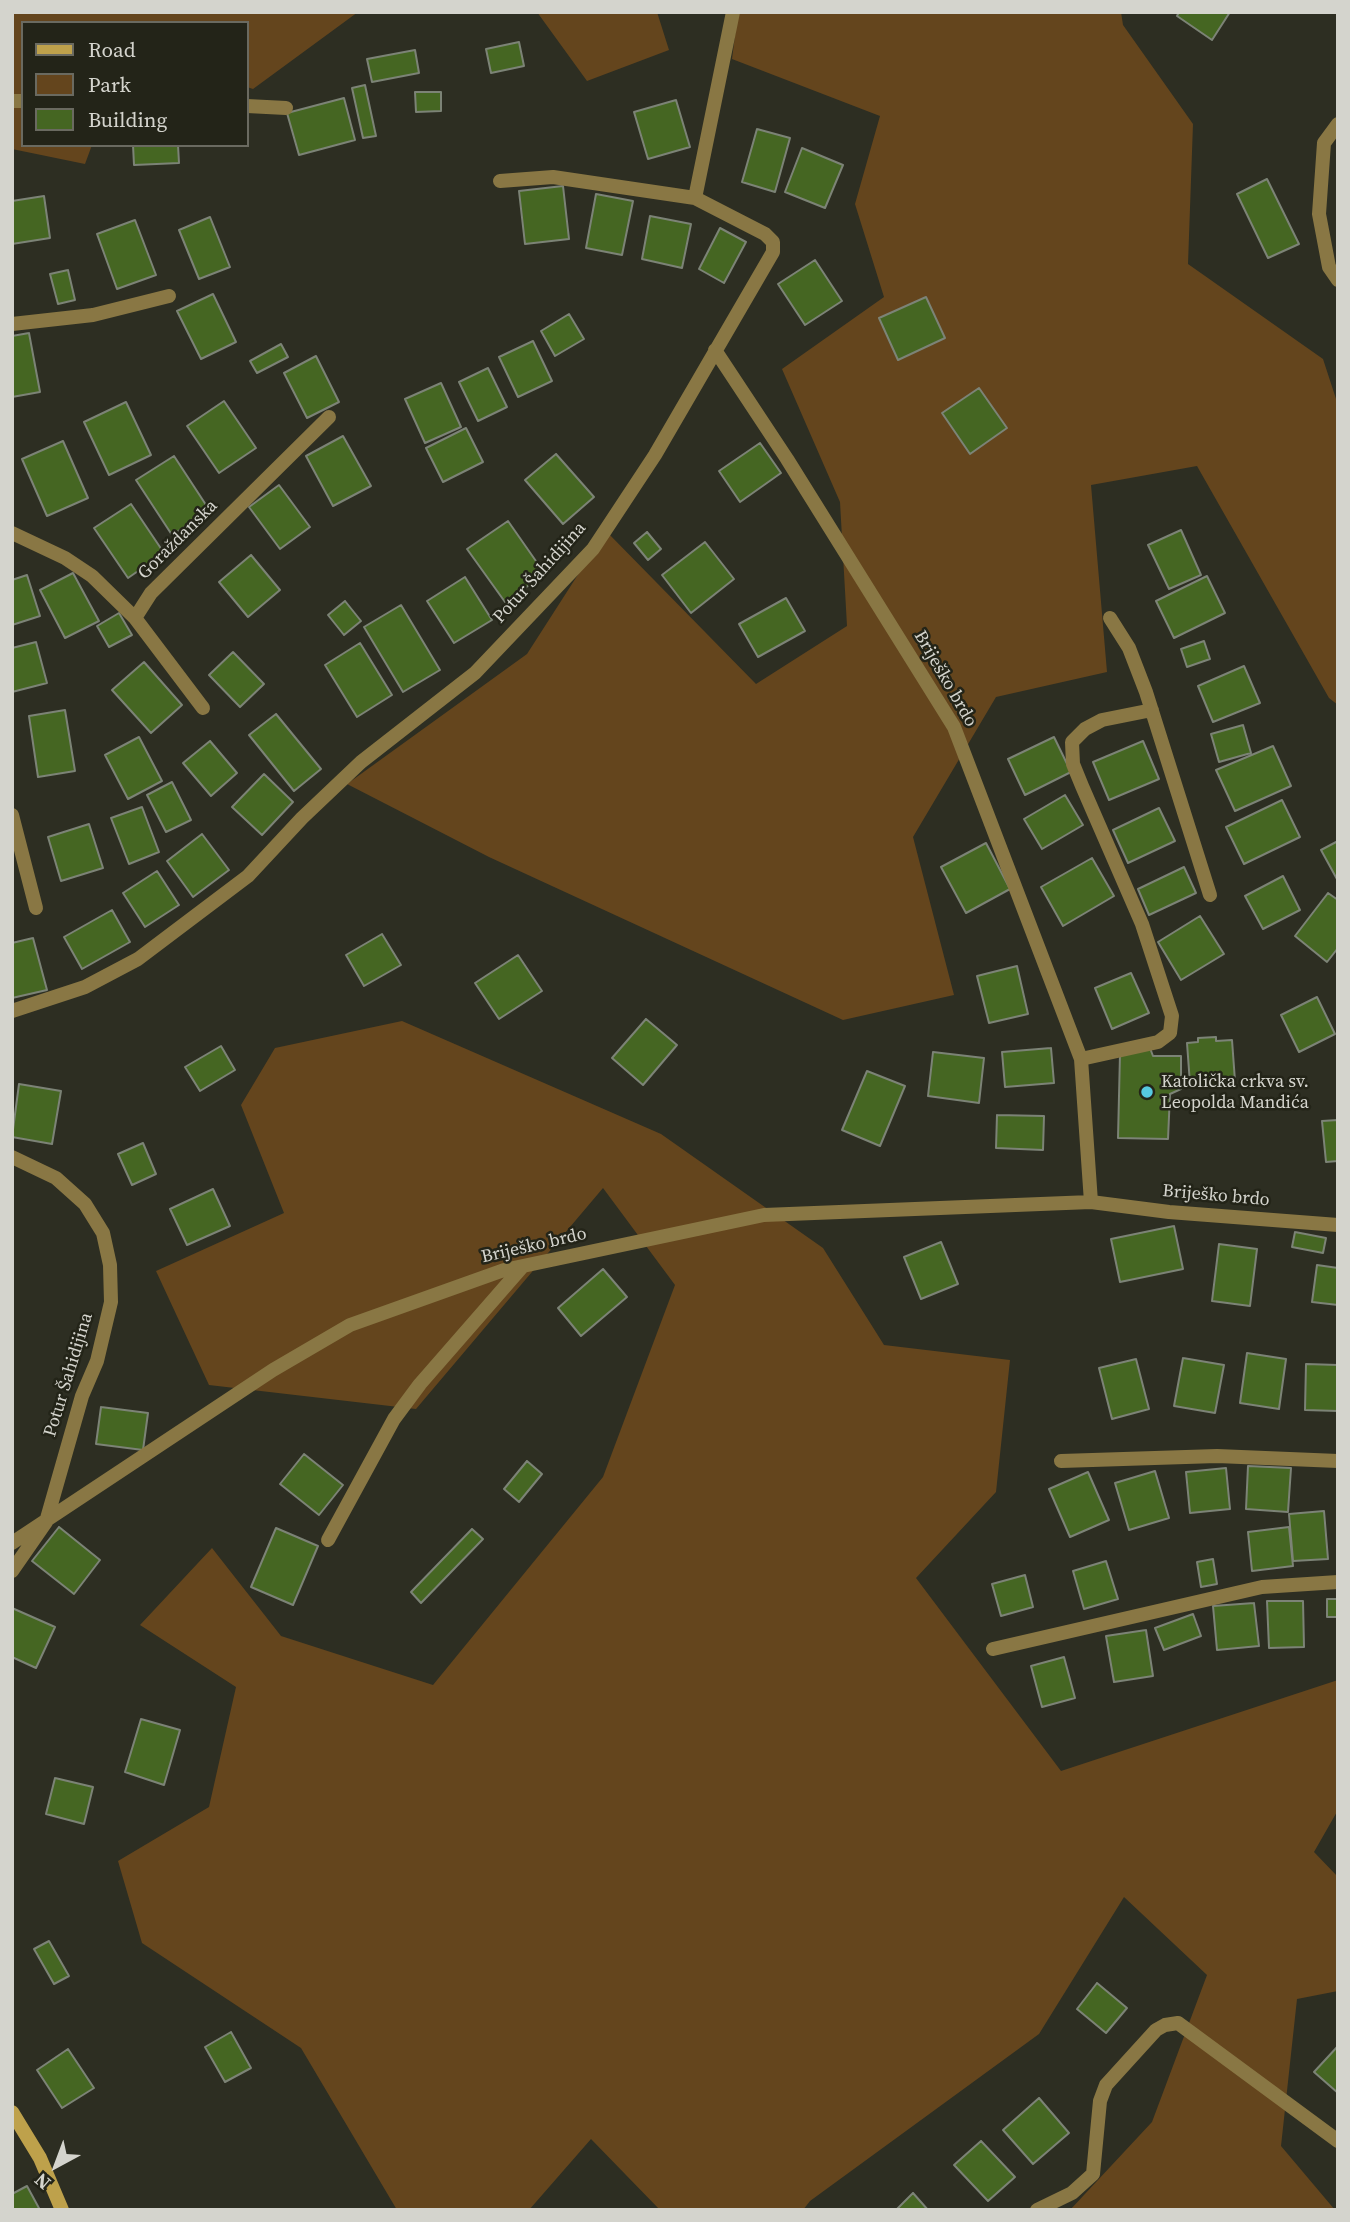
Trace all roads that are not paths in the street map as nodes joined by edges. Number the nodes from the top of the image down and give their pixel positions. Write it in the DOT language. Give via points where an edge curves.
graph roads {
  1 [pos="733,12"];
  2 [pos="248,106"];
  3 [pos="286,108"];
  4 [pos="1338,124"];
  5 [pos="500,181"];
  6 [pos="695,198"];
  7 [pos="1338,280"];
  8 [pos="169,296"];
  9 [pos="12,324"];
  10 [pos="715,350"];
  11 [pos="330,417"];
  12 [pos="12,533"];
  13 [pos="135,618"];
  14 [pos="1110,618"];
  15 [pos="202,708"];
  16 [pos="1152,710"];
  17 [pos="12,816"];
  18 [pos="1210,895"];
  19 [pos="36,908"];
  20 [pos="12,1012"];
  21 [pos="1081,1059"];
  22 [pos="12,1157"];
  23 [pos="1091,1202"];
  24 [pos="1338,1225"];
  25 [pos="523,1266"];
  26 [pos="1061,1461"];
  27 [pos="1338,1461"];
  28 [pos="46,1522"];
  29 [pos="328,1540"];
  30 [pos="12,1544"];
  31 [pos="12,1571"];
  32 [pos="1338,1582"];
  33 [pos="993,1649"];
  34 [pos="12,2112"];
  35 [pos="1338,2141"];
  36 [pos="62,2210"];
  37 [pos="1037,2210"];
  1 -- 6 [label="street"];
  2 -- 3 [label="street"];
  4 -- 7 [label="street" via="1324,143 1319,215 1329,267"];
  5 -- 6 [label="street, Potur Šahidijina" via="553,177"];
  6 -- 10 [label="street, Potur Šahidijina" via="774,242 773,252"];
  8 -- 9 [label="street" via="93,314"];
  10 -- 20 [label="street, Potur Šahidijina" via="655,455 593,549 475,673 361,762 248,876 138,959 85,987"];
  10 -- 21 [label="street, Briješko brdo" via="954,727"];
  11 -- 13 [label="street, Goraždanska" via="151,593"];
  12 -- 13 [label="street" via="92,576"];
  13 -- 15 [label="street"];
  14 -- 16 [label="street" via="1129,648"];
  16 -- 18 [label="street"];
  16 -- 21 [label="street" via="1102,720 1085,730 1072,742 1073,764 1142,925 1172,1016 1170,1033 1158,1042"];
  17 -- 19 [label="street"];
  21 -- 23 [label="street, Briješko brdo"];
  22 -- 28 [label="street, Potur Šahidijina" via="56,1178 85,1205 103,1233 110,1265 111,1302"];
  23 -- 24 [label="street, Briješko brdo"];
  23 -- 25 [label="street, Briješko brdo" via="764,1216"];
  25 -- 28 [label="street, Briješko brdo" via="350,1325 272,1370"];
  25 -- 29 [label="street" via="394,1419"];
  26 -- 27 [label="street" via="1217,1456"];
  28 -- 30 [label="street, Briješko brdo"];
  28 -- 31 [label="street"];
  32 -- 33 [label="street" via="1262,1587"];
  34 -- 36 [label="street" via="40,2158"];
  35 -- 37 [label="street" via="1178,2023 1166,2025 1156,2030 1106,2085 1100,2101 1093,2174 1072,2193"];
}
